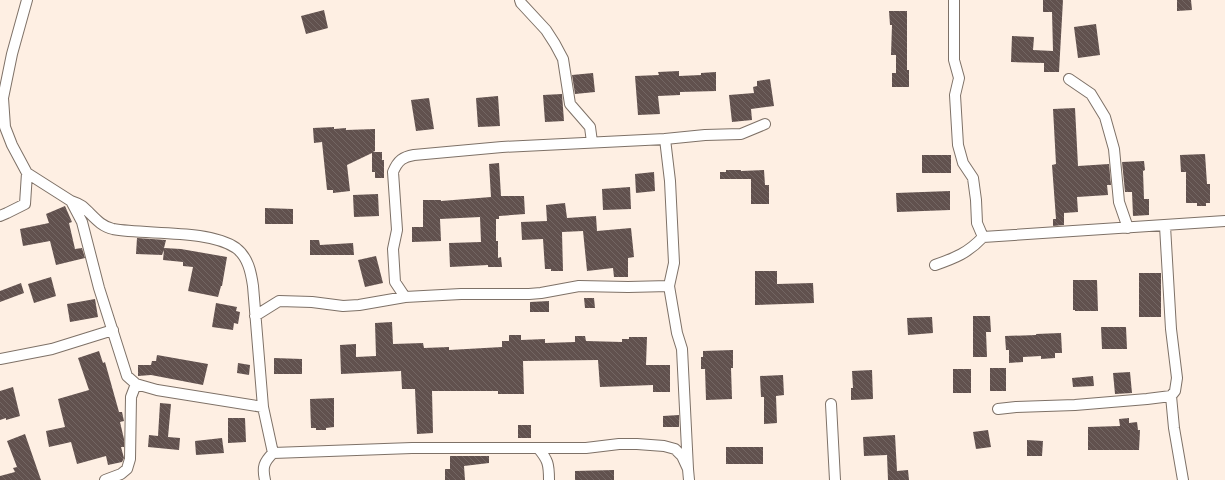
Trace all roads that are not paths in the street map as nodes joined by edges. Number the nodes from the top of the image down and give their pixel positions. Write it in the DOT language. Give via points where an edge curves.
graph roads {
  1 [pos="27,0"];
  2 [pos="520,0"];
  3 [pos="954,0"];
  4 [pos="1069,79"];
  5 [pos="765,124"];
  6 [pos="665,139"];
  7 [pos="592,142"];
  8 [pos="28,173"];
  9 [pos="70,201"];
  10 [pos="0,216"];
  11 [pos="1225,221"];
  12 [pos="1165,226"];
  13 [pos="1128,228"];
  14 [pos="983,237"];
  15 [pos="935,265"];
  16 [pos="669,286"];
  17 [pos="405,296"];
  18 [pos="255,316"];
  19 [pos="113,330"];
  20 [pos="0,359"];
  21 [pos="136,384"];
  22 [pos="1171,396"];
  23 [pos="831,404"];
  24 [pos="263,407"];
  25 [pos="998,409"];
  26 [pos="538,448"];
  27 [pos="273,453"];
  28 [pos="688,469"];
  29 [pos="105,480"];
  30 [pos="265,480"];
  31 [pos="549,480"];
  32 [pos="689,480"];
  33 [pos="835,480"];
  34 [pos="1183,480"];
  1 -- 8 [label="street" via="3,98 5,127"];
  2 -- 7 [label="street" via="546,30 558,49 563,59 570,104 590,127"];
  3 -- 14 [label="street" via="954,60 959,78 955,95 958,145 963,163 973,178 977,223"];
  4 -- 13 [label="street" via="1091,94 1105,117 1114,149 1119,202"];
  5 -- 6 [label="street" via="741,134"];
  6 -- 7 [label="street"];
  6 -- 16 [label="street" via="674,263"];
  7 -- 17 [label="street" via="472,150 402,158 396,163 393,172 396,230 393,249 395,282"];
  8 -- 9 [label="street"];
  8 -- 10 [label="street" via="25,204"];
  9 -- 18 [label="street" via="81,205 95,220 112,229 199,236 236,248 251,270"];
  9 -- 19 [label="street" via="82,222"];
  11 -- 12 [label="street"];
  12 -- 13 [label="street"];
  12 -- 22 [label="street" via="1170,322 1177,378 1175,391"];
  13 -- 14 [label="street"];
  14 -- 15 [label="street" via="973,248"];
  16 -- 17 [label="street" via="579,286 529,294"];
  16 -- 28 [label="street" via="682,349"];
  17 -- 18 [label="street" via="343,306 279,301"];
  18 -- 24 [label="street"];
  19 -- 20 [label="street" via="52,349"];
  19 -- 21 [label="street" via="127,376"];
  21 -- 24 [label="street" via="157,390"];
  21 -- 29 [label="street" via="131,397 130,459 127,469"];
  22 -- 25 [label="street" via="1075,406"];
  22 -- 34 [label="street"];
  23 -- 33 [label="street"];
  24 -- 27 [label="street"];
  26 -- 27 [label="street" via="412,448"];
  26 -- 28 [label="street" via="586,448 618,444 664,446 675,449 682,456"];
  26 -- 31 [label="street" via="549,466"];
  27 -- 30 [label="street" via="266,460 263,472"];
  28 -- 32 [label="street"];
}
